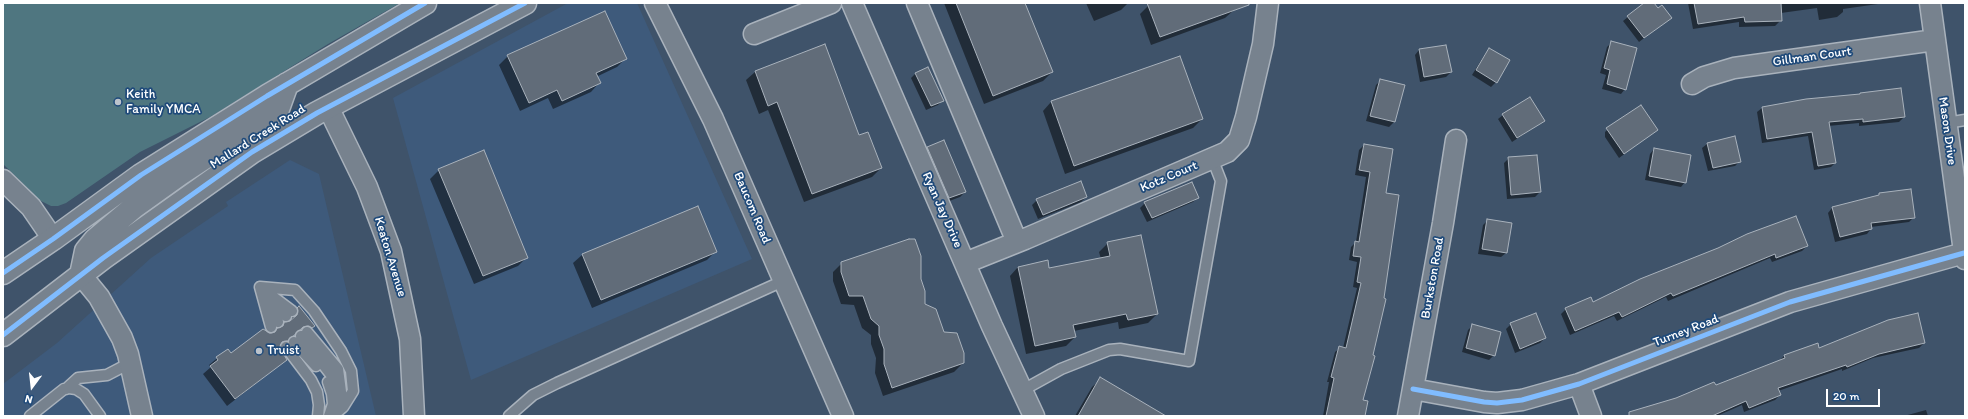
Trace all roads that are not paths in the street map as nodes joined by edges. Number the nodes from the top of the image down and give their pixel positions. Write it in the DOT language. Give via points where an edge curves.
graph roads {
  1 [pos="425,3"];
  2 [pos="525,3"];
  3 [pos="655,3"];
  4 [pos="831,3"];
  5 [pos="852,3"];
  6 [pos="917,3"];
  7 [pos="1268,3"];
  8 [pos="1930,3"];
  9 [pos="754,34"];
  10 [pos="1935,40"];
  11 [pos="288,84"];
  12 [pos="1692,84"];
  13 [pos="328,107"];
  14 [pos="1956,121"];
  15 [pos="1456,140"];
  16 [pos="1212,158"];
  17 [pos="3,180"];
  18 [pos="53,239"];
  19 [pos="1017,242"];
  20 [pos="1965,256"];
  21 [pos="965,263"];
  22 [pos="3,273"];
  23 [pos="81,275"];
  24 [pos="783,281"];
  25 [pos="260,287"];
  26 [pos="3,335"];
  27 [pos="297,339"];
  28 [pos="130,363"];
  29 [pos="1579,384"];
  30 [pos="66,389"];
  31 [pos="1413,389"];
  32 [pos="1022,390"];
  33 [pos="335,413"];
  34 [pos="30,416"];
  35 [pos="100,416"];
  36 [pos="142,416"];
  37 [pos="318,416"];
  38 [pos="414,416"];
  39 [pos="509,416"];
  40 [pos="843,416"];
  41 [pos="1034,416"];
  42 [pos="1408,416"];
  43 [pos="1591,416"];
  1 -- 11 [label="main road"];
  2 -- 13 [label="main road, Mallard Creek Road"];
  3 -- 24 [label="street, Baucom Road" via="713,119"];
  4 -- 9 [label="street"];
  5 -- 21 [label="street, Ryan Jay Drive"];
  6 -- 19 [label="street"];
  7 -- 16 [label="street, Kotz Court" via="1263,44 1246,118 1238,140 1227,152"];
  8 -- 10 [label="street, Mason Drive"];
  10 -- 12 [label="street, Gillman Court" via="1734,68 1704,77"];
  10 -- 14 [label="street, Mason Drive"];
  11 -- 18 [label="main road" via="141,176"];
  11 -- 23 [label="main road" via="278,109 180,174 134,207 95,240 86,251"];
  13 -- 23 [label="main road, Mallard Creek Road" via="252,152"];
  13 -- 38 [label="street, Keaton Avenue" via="367,187 391,251 410,338"];
  14 -- 20 [label="street, Mason Drive"];
  15 -- 31 [label="street, Burkston Road"];
  16 -- 19 [label="street, Kotz Court"];
  16 -- 32 [label="lane" via="1221,181 1189,361 1120,349 1109,350 1061,369"];
  17 -- 18 [label="street" via="31,207"];
  18 -- 22 [label="main road"];
  19 -- 21 [label="street, Kotz Court"];
  20 -- 29 [label="street, Turney Road" via="1790,302"];
  21 -- 32 [label="street, Ryan Jay Drive"];
  23 -- 26 [label="main road, Mallard Creek Road"];
  23 -- 28 [label="street" via="99,297 112,320 122,338"];
  24 -- 39 [label="lane" via="551,386 533,395"];
  24 -- 40 [label="street, Baucom Road"];
  25 -- 25 [label="lane" via="282,319"];
  25 -- 33 [label="lane" via="295,290 314,311 341,351 351,371 353,391"];
  27 -- 33 [label="lane" via="328,383"];
  27 -- 33 [label="lane" via="338,370"];
  27 -- 37 [label="lane" via="317,392"];
  28 -- 30 [label="lane" via="107,374 78,378"];
  28 -- 36 [label="street"];
  29 -- 31 [label="street, Turney Road" via="1522,400 1497,403"];
  29 -- 43 [label="street"];
  30 -- 34 [label="lane"];
  30 -- 35 [label="lane" via="76,389 84,394"];
  31 -- 42 [label="street, Burkston Road"];
  32 -- 41 [label="street, Ryan Jay Drive"];
}
